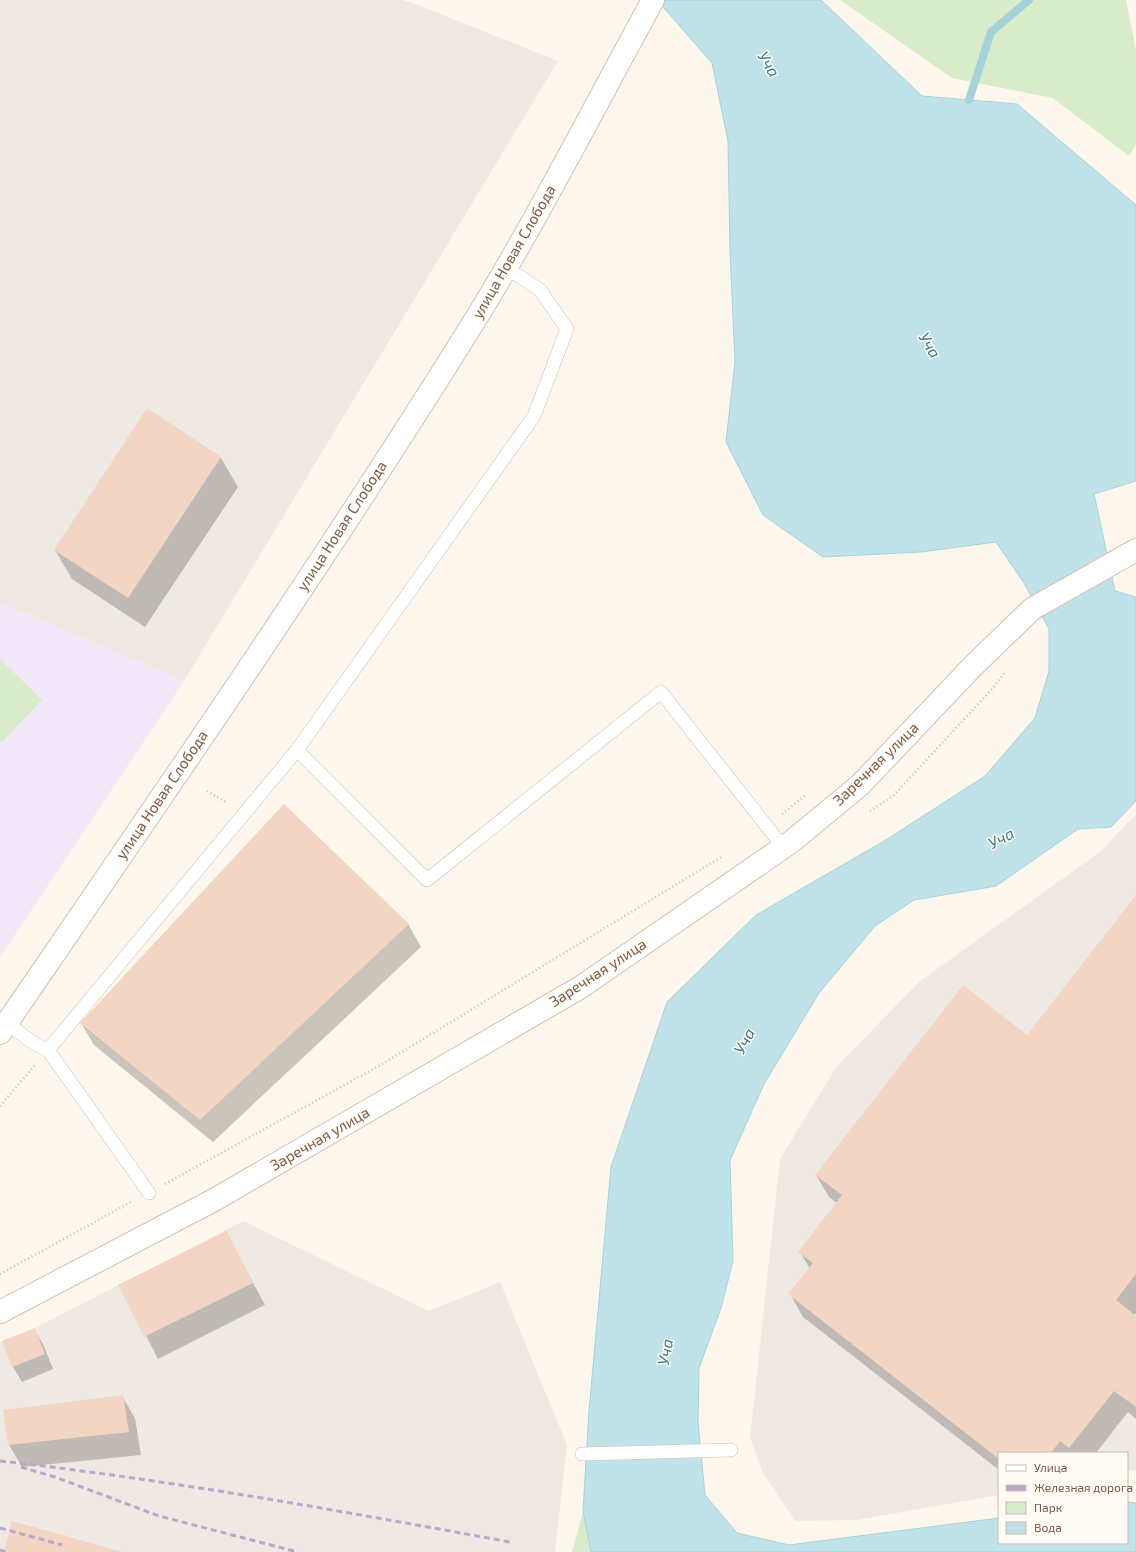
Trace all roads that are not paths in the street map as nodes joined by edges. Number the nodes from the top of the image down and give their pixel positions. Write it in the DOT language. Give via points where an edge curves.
graph roads {
  1 [pos="653,0"];
  2 [pos="506,267"];
  3 [pos="1136,550"];
  4 [pos="297,750"];
  5 [pos="783,847"];
  6 [pos="4,1028"];
  7 [pos="48,1050"];
  8 [pos="149,1193"];
  9 [pos="0,1312"];
  10 [pos="731,1450"];
  11 [pos="582,1454"];
  1 -- 2 [label="main road, улица Новая Слобода" via="584,130"];
  2 -- 4 [label="lane" via="540,290 567,329 534,416"];
  2 -- 6 [label="main road, улица Новая Слобода" via="328,549"];
  3 -- 5 [label="main road, Заречная улица" via="1032,609 973,666 860,785"];
  4 -- 5 [label="lane" via="427,880 661,692"];
  4 -- 7 [label="lane"];
  5 -- 9 [label="main road, Заречная улица" via="581,987 214,1200"];
  6 -- 7 [label="lane"];
  7 -- 8 [label="lane"];
  10 -- 11 [label="lane"];
}
